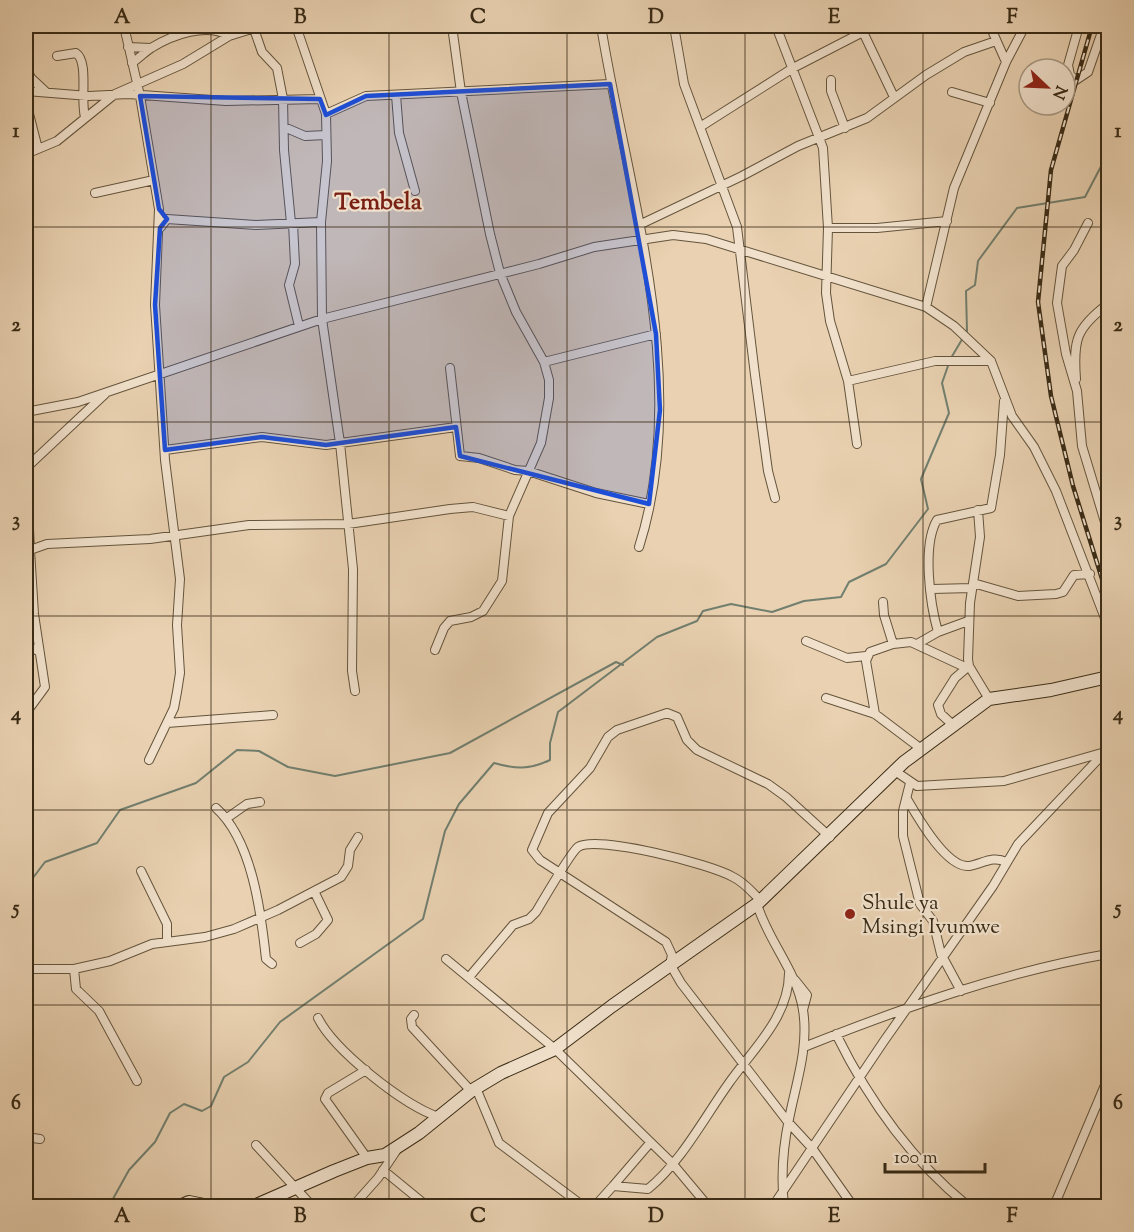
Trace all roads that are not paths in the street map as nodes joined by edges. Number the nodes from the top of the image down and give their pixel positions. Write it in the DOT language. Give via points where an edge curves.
graph roads {
  1 [pos="124,26"];
  2 [pos="256,26"];
  3 [pos="296,26"];
  4 [pos="452,26"];
  5 [pos="601,26"];
  6 [pos="674,26"];
  7 [pos="776,26"];
  8 [pos="990,26"];
  9 [pos="1025,26"];
  10 [pos="1079,26"];
  11 [pos="1104,26"];
  12 [pos="192,29"];
  13 [pos="229,36"];
  14 [pos="996,41"];
  15 [pos="128,47"];
  16 [pos="151,48"];
  17 [pos="57,56"];
  18 [pos="1006,62"];
  19 [pos="132,63"];
  20 [pos="26,67"];
  21 [pos="794,68"];
  22 [pos="831,80"];
  23 [pos="137,84"];
  24 [pos="610,84"];
  25 [pos="26,91"];
  26 [pos="45,92"];
  27 [pos="461,92"];
  28 [pos="952,92"];
  29 [pos="115,94"];
  30 [pos="81,95"];
  31 [pos="396,95"];
  32 [pos="140,96"];
  33 [pos="894,97"];
  34 [pos="283,99"];
  35 [pos="320,99"];
  36 [pos="990,103"];
  37 [pos="26,105"];
  38 [pos="326,114"];
  39 [pos="85,117"];
  40 [pos="284,127"];
  41 [pos="700,127"];
  42 [pos="845,128"];
  43 [pos="326,135"];
  44 [pos="821,137"];
  45 [pos="38,149"];
  46 [pos="26,154"];
  47 [pos="154,180"];
  48 [pos="723,185"];
  49 [pos="415,191"];
  50 [pos="95,193"];
  51 [pos="159,209"];
  52 [pos="167,219"];
  53 [pos="947,221"];
  54 [pos="321,222"];
  55 [pos="292,223"];
  56 [pos="1088,223"];
  57 [pos="639,225"];
  58 [pos="159,228"];
  59 [pos="828,228"];
  60 [pos="640,239"];
  61 [pos="740,247"];
  62 [pos="500,273"];
  63 [pos="825,276"];
  64 [pos="1108,304"];
  65 [pos="926,307"];
  66 [pos="322,319"];
  67 [pos="299,326"];
  68 [pos="656,334"];
  69 [pos="991,361"];
  70 [pos="544,362"];
  71 [pos="450,369"];
  72 [pos="26,372"];
  73 [pos="160,373"];
  74 [pos="848,381"];
  75 [pos="1077,391"];
  76 [pos="108,392"];
  77 [pos="1004,399"];
  78 [pos="27,412"];
  79 [pos="456,427"];
  80 [pos="340,443"];
  81 [pos="857,444"];
  82 [pos="165,450"];
  83 [pos="26,468"];
  84 [pos="528,471"];
  85 [pos="775,498"];
  86 [pos="649,504"];
  87 [pos="978,510"];
  88 [pos="509,516"];
  89 [pos="348,524"];
  90 [pos="1108,532"];
  91 [pos="176,535"];
  92 [pos="639,547"];
  93 [pos="30,550"];
  94 [pos="1090,574"];
  95 [pos="972,586"];
  96 [pos="932,589"];
  97 [pos="883,602"];
  98 [pos="968,621"];
  99 [pos="1108,626"];
  100 [pos="938,632"];
  101 [pos="806,641"];
  102 [pos="893,644"];
  103 [pos="917,644"];
  104 [pos="26,645"];
  105 [pos="435,650"];
  106 [pos="38,651"];
  107 [pos="866,656"];
  108 [pos="968,667"];
  109 [pos="1108,677"];
  110 [pos="355,691"];
  111 [pos="826,698"];
  112 [pos="989,699"];
  113 [pos="26,713"];
  114 [pos="875,714"];
  115 [pos="273,715"];
  116 [pos="167,723"];
  117 [pos="954,726"];
  118 [pos="920,748"];
  119 [pos="1107,752"];
  120 [pos="149,760"];
  121 [pos="895,771"];
  122 [pos="910,783"];
  123 [pos="907,799"];
  124 [pos="260,802"];
  125 [pos="216,808"];
  126 [pos="227,818"];
  127 [pos="358,837"];
  128 [pos="830,837"];
  129 [pos="1006,862"];
  130 [pos="141,871"];
  131 [pos="561,873"];
  132 [pos="314,891"];
  133 [pos="759,902"];
  134 [pos="261,918"];
  135 [pos="167,942"];
  136 [pos="300,943"];
  137 [pos="1108,954"];
  138 [pos="943,957"];
  139 [pos="446,959"];
  140 [pos="272,964"];
  141 [pos="670,964"];
  142 [pos="26,969"];
  143 [pos="74,969"];
  144 [pos="791,975"];
  145 [pos="470,976"];
  146 [pos="961,991"];
  147 [pos="910,1007"];
  148 [pos="414,1015"];
  149 [pos="318,1018"];
  150 [pos="836,1034"];
  151 [pos="804,1047"];
  152 [pos="555,1049"];
  153 [pos="745,1064"];
  154 [pos="366,1070"];
  155 [pos="861,1078"];
  156 [pos="1108,1078"];
  157 [pos="137,1081"];
  158 [pos="473,1090"];
  159 [pos="439,1117"];
  160 [pos="788,1122"];
  161 [pos="26,1137"];
  162 [pos="40,1139"];
  163 [pos="650,1143"];
  164 [pos="256,1144"];
  165 [pos="398,1148"];
  166 [pos="812,1148"];
  167 [pos="367,1158"];
  168 [pos="672,1163"];
  169 [pos="383,1170"];
  170 [pos="613,1185"];
  171 [pos="295,1189"];
  172 [pos="783,1189"];
  173 [pos="180,1206"];
  174 [pos="209,1206"];
  175 [pos="254,1206"];
  176 [pos="312,1206"];
  177 [pos="353,1206"];
  178 [pos="428,1206"];
  179 [pos="583,1206"];
  180 [pos="596,1206"];
  181 [pos="708,1206"];
  182 [pos="774,1206"];
  183 [pos="784,1206"];
  184 [pos="853,1206"];
  185 [pos="968,1206"];
  186 [pos="1054,1206"];
  1 -- 15 [label="street"];
  2 -- 13 [label="street"];
  2 -- 34 [label="street" via="262,52 277,68"];
  3 -- 35 [label="street"];
  4 -- 27 [label="street"];
  5 -- 24 [label="street"];
  6 -- 41 [label="street" via="684,84"];
  7 -- 21 [label="street"];
  8 -- 14 [label="street"];
  9 -- 18 [label="street"];
  10 -- 11 [label="street" via="1068,65 1076,80 1088,72"];
  12 -- 13 [label="street" via="210,29"];
  12 -- 16 [label="street"];
  13 -- 23 [label="street" via="183,64"];
  14 -- 18 [label="street"];
  14 -- 33 [label="street" via="964,52"];
  15 -- 16 [label="street"];
  15 -- 19 [label="street"];
  16 -- 19 [label="street"];
  17 -- 30 [label="street" via="76,53 81,57"];
  18 -- 36 [label="street"];
  19 -- 23 [label="street"];
  20 -- 26 [label="street"];
  21 -- 33 [label="street" via="863,32"];
  21 -- 41 [label="street"];
  21 -- 44 [label="street"];
  22 -- 42 [label="street" via="831,91"];
  23 -- 29 [label="street"];
  23 -- 32 [label="street"];
  24 -- 27 [label="street"];
  24 -- 57 [label="street"];
  25 -- 26 [label="street"];
  26 -- 30 [label="street"];
  27 -- 31 [label="street"];
  27 -- 62 [label="street"];
  28 -- 36 [label="street"];
  29 -- 30 [label="street"];
  29 -- 32 [label="street"];
  29 -- 39 [label="street"];
  30 -- 39 [label="street"];
  31 -- 38 [label="street" via="360,98"];
  31 -- 49 [label="street" via="399,133"];
  32 -- 34 [label="street"];
  32 -- 47 [label="street"];
  33 -- 42 [label="street" via="867,118"];
  34 -- 35 [label="street"];
  34 -- 40 [label="street"];
  35 -- 38 [label="street"];
  36 -- 53 [label="street" via="954,188"];
  37 -- 45 [label="street"];
  38 -- 43 [label="street"];
  39 -- 45 [label="street" via="57,141"];
  40 -- 43 [label="street" via="304,136"];
  40 -- 55 [label="street"];
  41 -- 48 [label="street"];
  42 -- 44 [label="street"];
  43 -- 54 [label="street"];
  44 -- 48 [label="street"];
  44 -- 59 [label="street" via="826,159"];
  45 -- 46 [label="street"];
  47 -- 50 [label="street"];
  47 -- 51 [label="street"];
  48 -- 57 [label="street"];
  48 -- 61 [label="street"];
  51 -- 52 [label="street"];
  51 -- 58 [label="street"];
  52 -- 55 [label="street" via="249,225"];
  52 -- 58 [label="street"];
  53 -- 59 [label="street"];
  53 -- 65 [label="street"];
  54 -- 55 [label="street"];
  54 -- 66 [label="street"];
  55 -- 67 [label="street" via="295,264 289,285"];
  56 -- 75 [label="street" via="1062,266 1057,289 1066,354"];
  57 -- 60 [label="street"];
  58 -- 73 [label="street" via="155,304"];
  59 -- 63 [label="street"];
  60 -- 61 [label="street" via="673,235"];
  60 -- 62 [label="street" via="594,247"];
  60 -- 68 [label="street"];
  61 -- 63 [label="street"];
  61 -- 85 [label="street" via="768,471"];
  62 -- 66 [label="street"];
  62 -- 70 [label="street"];
  63 -- 65 [label="street"];
  63 -- 74 [label="street" via="830,321"];
  64 -- 75 [label="street" via="1089,319 1077,336"];
  65 -- 69 [label="street" via="954,326"];
  66 -- 67 [label="street"];
  66 -- 80 [label="street"];
  67 -- 73 [label="street"];
  68 -- 70 [label="street"];
  68 -- 86 [label="street" via="660,410"];
  69 -- 74 [label="street" via="935,361"];
  69 -- 77 [label="street"];
  70 -- 84 [label="street" via="549,380 547,422"];
  71 -- 79 [label="street"];
  72 -- 78 [label="street"];
  73 -- 76 [label="street"];
  73 -- 82 [label="street"];
  74 -- 81 [label="street"];
  75 -- 90 [label="street" via="1086,465"];
  76 -- 78 [label="street"];
  76 -- 83 [label="street"];
  77 -- 87 [label="street" via="992,504 990,509"];
  77 -- 94 [label="street" via="1045,466"];
  78 -- 83 [label="street"];
  79 -- 80 [label="street"];
  79 -- 84 [label="street" via="460,456"];
  80 -- 82 [label="street" via="309,444 262,437"];
  80 -- 89 [label="street"];
  82 -- 91 [label="street"];
  83 -- 93 [label="street"];
  84 -- 86 [label="street" via="596,493"];
  84 -- 88 [label="street"];
  86 -- 92 [label="street"];
  87 -- 95 [label="street" via="980,537"];
  87 -- 96 [label="street" via="937,520 929,550"];
  88 -- 89 [label="street" via="473,507"];
  88 -- 105 [label="street" via="502,581 493,598 483,611 450,621"];
  89 -- 91 [label="street" via="269,524"];
  89 -- 110 [label="street" via="353,569"];
  91 -- 93 [label="street" via="47,544"];
  91 -- 116 [label="street" via="180,673 174,708"];
  93 -- 106 [label="street"];
  94 -- 95 [label="street" via="1074,575 1063,592 1056,594 1018,596"];
  94 -- 99 [label="street"];
  95 -- 96 [label="street"];
  95 -- 98 [label="street"];
  96 -- 100 [label="street"];
  97 -- 102 [label="street"];
  98 -- 100 [label="street"];
  98 -- 108 [label="street"];
  100 -- 103 [label="street"];
  101 -- 107 [label="street" via="847,658"];
  102 -- 103 [label="street"];
  102 -- 107 [label="street"];
  103 -- 108 [label="street"];
  104 -- 106 [label="street"];
  106 -- 113 [label="street" via="45,687"];
  107 -- 114 [label="street"];
  108 -- 112 [label="street"];
  108 -- 117 [label="street" via="955,678 938,705 941,714"];
  109 -- 112 [label="street"];
  111 -- 114 [label="street"];
  112 -- 117 [label="street"];
  114 -- 118 [label="street"];
  115 -- 116 [label="street"];
  116 -- 120 [label="street"];
  117 -- 118 [label="street"];
  118 -- 121 [label="street"];
  119 -- 122 [label="street" via="1004,780 928,786"];
  119 -- 129 [label="street" via="1018,844"];
  121 -- 122 [label="street"];
  121 -- 128 [label="street"];
  122 -- 123 [label="street"];
  123 -- 129 [label="street" via="932,838 955,862 969,866 997,858"];
  123 -- 138 [label="street" via="903,836 920,904 933,921"];
  124 -- 126 [label="street" via="247,804"];
  125 -- 126 [label="street"];
  126 -- 134 [label="street" via="246,861"];
  127 -- 132 [label="street" via="340,878"];
  128 -- 131 [label="street" via="768,784 697,750 687,740 677,717 667,713 611,734 584,776 548,813 532,850"];
  128 -- 133 [label="street"];
  129 -- 138 [label="street"];
  130 -- 135 [label="street" via="167,924"];
  131 -- 133 [label="street" via="576,848 582,846 663,853 729,874"];
  131 -- 141 [label="street" via="660,936 671,949"];
  131 -- 145 [label="street" via="536,912 513,925"];
  132 -- 134 [label="street"];
  132 -- 136 [label="street" via="328,920 316,934"];
  133 -- 141 [label="street"];
  133 -- 144 [label="street" via="764,928"];
  134 -- 135 [label="street" via="221,933"];
  134 -- 140 [label="street" via="266,958"];
  135 -- 143 [label="street"];
  137 -- 146 [label="street"];
  138 -- 146 [label="street"];
  138 -- 147 [label="street"];
  139 -- 145 [label="street"];
  141 -- 152 [label="street"];
  141 -- 153 [label="street"];
  142 -- 143 [label="street"];
  143 -- 157 [label="street" via="76,989 99,1011"];
  144 -- 151 [label="street" via="803,1011"];
  144 -- 153 [label="street" via="783,1003"];
  145 -- 152 [label="street"];
  146 -- 147 [label="street"];
  147 -- 150 [label="street"];
  147 -- 155 [label="street"];
  148 -- 158 [label="street" via="412,1027"];
  149 -- 154 [label="street" via="324,1030"];
  150 -- 151 [label="street"];
  150 -- 155 [label="street"];
  151 -- 160 [label="street"];
  152 -- 158 [label="street"];
  152 -- 163 [label="street"];
  153 -- 160 [label="street"];
  153 -- 168 [label="street"];
  154 -- 159 [label="street" via="408,1102"];
  154 -- 167 [label="street" via="328,1093 326,1099"];
  155 -- 166 [label="street"];
  155 -- 185 [label="street" via="893,1130 936,1180"];
  156 -- 186 [label="street"];
  158 -- 159 [label="street"];
  158 -- 179 [label="street" via="499,1143"];
  159 -- 165 [label="street"];
  160 -- 166 [label="street"];
  160 -- 172 [label="street"];
  161 -- 162 [label="street"];
  163 -- 168 [label="street"];
  163 -- 170 [label="street"];
  164 -- 171 [label="street"];
  165 -- 167 [label="street"];
  165 -- 169 [label="street"];
  166 -- 172 [label="street"];
  166 -- 184 [label="street"];
  167 -- 171 [label="street"];
  168 -- 170 [label="street" via="648,1189"];
  168 -- 181 [label="street"];
  169 -- 177 [label="street"];
  169 -- 178 [label="street"];
  170 -- 180 [label="street"];
  171 -- 175 [label="street"];
  171 -- 176 [label="street"];
  172 -- 182 [label="street"];
  172 -- 183 [label="street"];
  173 -- 174 [label="street" via="189,1202"];
}
